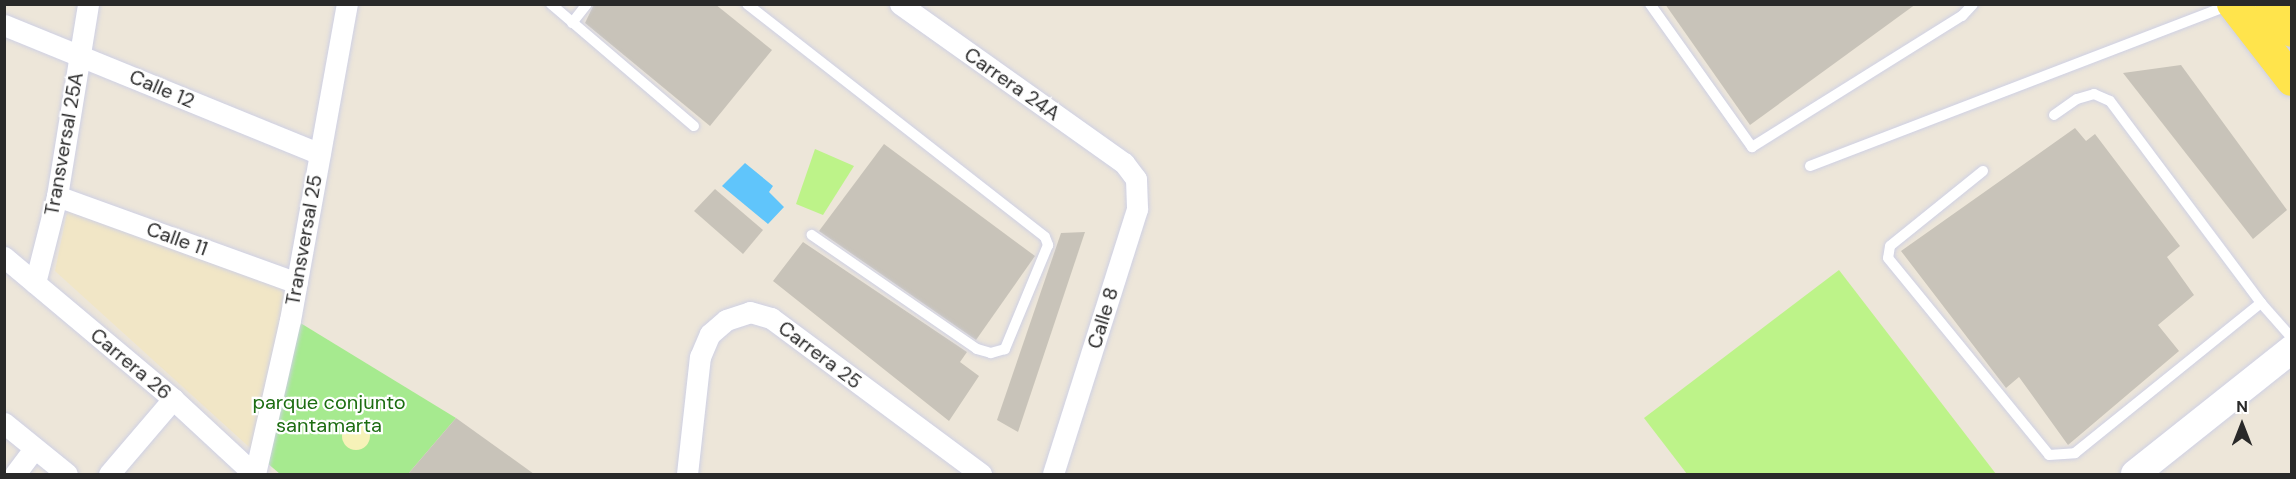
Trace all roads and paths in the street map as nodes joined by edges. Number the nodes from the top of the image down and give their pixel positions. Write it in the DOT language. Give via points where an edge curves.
graph roads {
  1 [pos="88,4"];
  2 [pos="347,4"];
  3 [pos="551,4"];
  4 [pos="587,4"];
  5 [pos="747,4"];
  6 [pos="900,4"];
  7 [pos="1650,4"];
  8 [pos="1973,4"];
  9 [pos="2231,4"];
  10 [pos="2271,4"];
  11 [pos="572,23"];
  12 [pos="4,25"];
  13 [pos="2292,31"];
  14 [pos="80,55"];
  15 [pos="2292,80"];
  16 [pos="2054,115"];
  17 [pos="694,126"];
  18 [pos="320,154"];
  19 [pos="1124,164"];
  20 [pos="1810,166"];
  21 [pos="1983,171"];
  22 [pos="57,196"];
  23 [pos="812,235"];
  24 [pos="4,257"];
  25 [pos="35,283"];
  26 [pos="297,283"];
  27 [pos="2261,303"];
  28 [pos="2292,338"];
  29 [pos="2292,349"];
  30 [pos="173,399"];
  31 [pos="4,423"];
  32 [pos="34,449"];
  33 [pos="15,474"];
  34 [pos="67,474"];
  35 [pos="109,474"];
  36 [pos="254,474"];
  37 [pos="687,474"];
  38 [pos="981,474"];
  39 [pos="1053,474"];
  40 [pos="2135,474"];
  1 -- 14 [label="street, Transversal 25A"];
  2 -- 18 [label="street, Transversal 25"];
  3 -- 11 [label="lane"];
  4 -- 11 [label="lane"];
  5 -- 23 [label="lane" via="1045,237 1048,245 1005,349 991,353 977,349"];
  6 -- 19 [label="street, Carrera 24A"];
  7 -- 8 [label="lane" via="1752,147 1962,16"];
  9 -- 15 [label="main road"];
  9 -- 20 [label="lane"];
  10 -- 13 [label="main road"];
  11 -- 17 [label="lane"];
  12 -- 14 [label="street, Calle 12"];
  14 -- 18 [label="street, Calle 12"];
  14 -- 22 [label="street, Transversal 25A"];
  16 -- 27 [label="lane" via="2077,99 2094,94 2110,101"];
  18 -- 26 [label="street, Transversal 25"];
  19 -- 39 [label="street, Calle 8" via="1136,179 1137,209"];
  21 -- 27 [label="lane" via="1890,246 1888,258 2049,455 2075,453"];
  22 -- 25 [label="street, Transversal 25A"];
  22 -- 26 [label="street, Calle 11"];
  24 -- 25 [label="street, Carrera 26"];
  25 -- 30 [label="street, Carrera 26"];
  26 -- 36 [label="street, Transversal 25"];
  27 -- 28 [label="lane"];
  29 -- 40 [label="street"];
  30 -- 35 [label="street"];
  30 -- 36 [label="street, Carrera 26"];
  31 -- 32 [label="street"];
  32 -- 33 [label="street"];
  32 -- 34 [label="street"];
  37 -- 38 [label="street, Carrera 25" via="700,357 710,334 726,320 750,312 771,318"];
}
